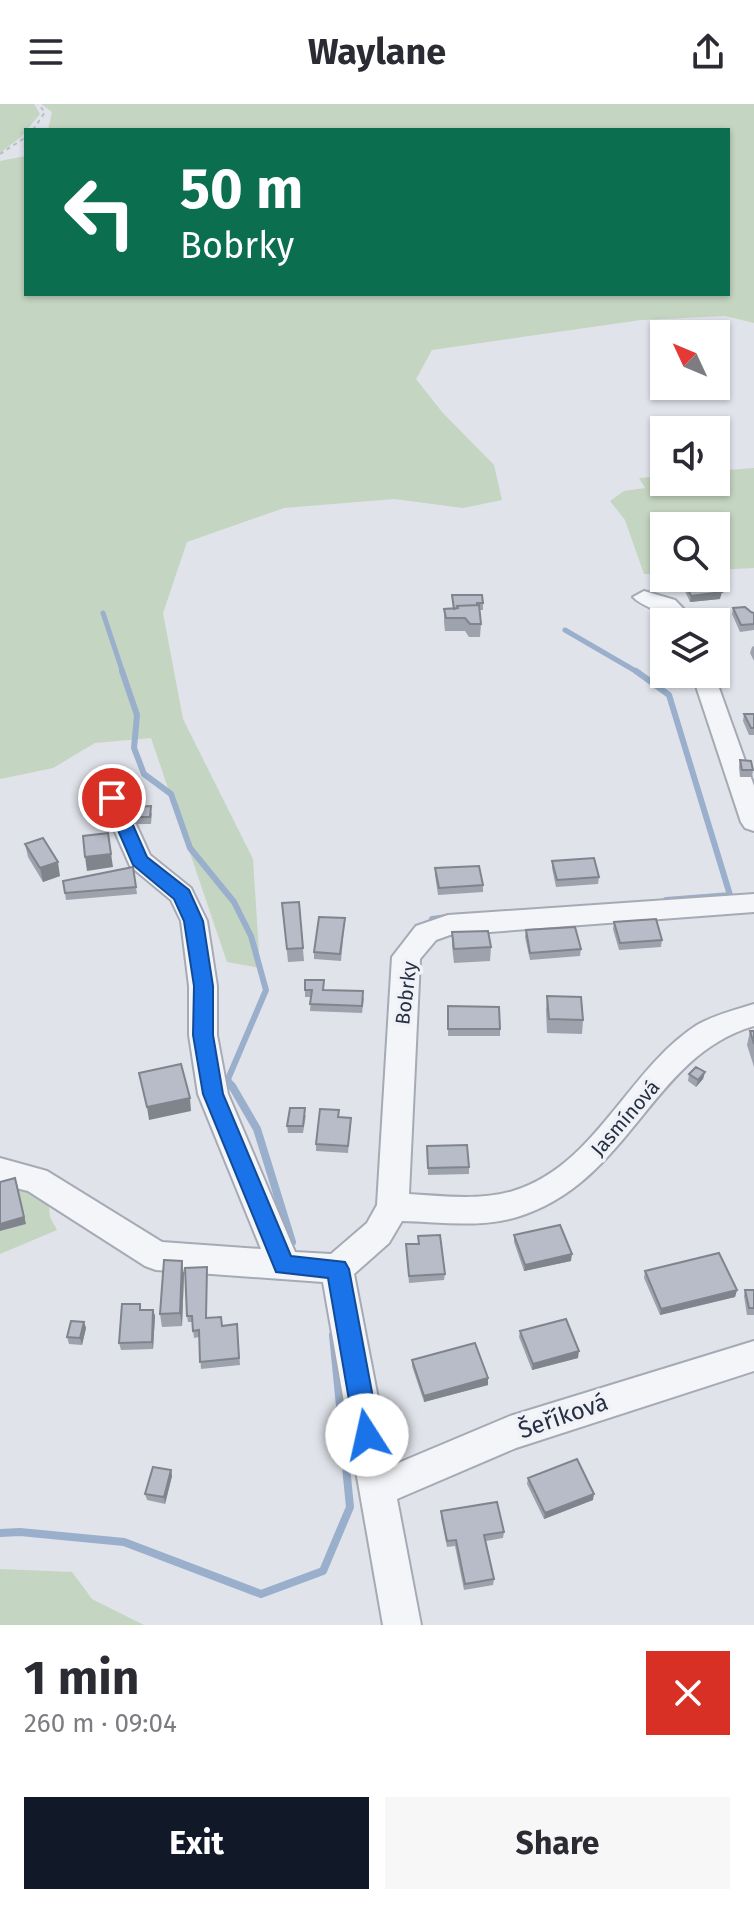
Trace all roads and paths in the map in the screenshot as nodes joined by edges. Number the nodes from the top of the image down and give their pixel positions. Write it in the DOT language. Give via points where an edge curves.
graph roads {
  1 [pos="38,104"];
  2 [pos="34,128"];
  3 [pos="24,138"];
  4 [pos="0,154"];
  5 [pos="644,597"];
  6 [pos="670,608"];
  7 [pos="708,688"];
  8 [pos="112,798"];
  9 [pos="754,822"];
  10 [pos="754,903"];
  11 [pos="754,1015"];
  12 [pos="0,1171"];
  13 [pos="393,1207"];
  14 [pos="284,1265"];
  15 [pos="337,1269"];
  16 [pos="754,1356"];
  17 [pos="377,1490"];
  18 [pos="402,1625"];
  1 -- 2 [label="path" via="45,112"];
  3 -- 4 [label="path"];
  5 -- 6 [label="street"];
  7 -- 9 [label="street"];
  8 -- 14 [label="street" via="139,860 182,895 194,921 213,1094"];
  10 -- 13 [label="street, Bobrky" via="448,925 426,933 406,957"];
  11 -- 13 [label="street, Jasmínová" via="705,1034 676,1058 606,1143 547,1192 476,1209"];
  12 -- 14 [label="street" via="36,1180 156,1256"];
  13 -- 15 [label="street" via="378,1233"];
  14 -- 15 [label="street"];
  15 -- 17 [label="street"];
  16 -- 17 [label="street, Šeříková" via="510,1433"];
  17 -- 18 [label="street"];
}
